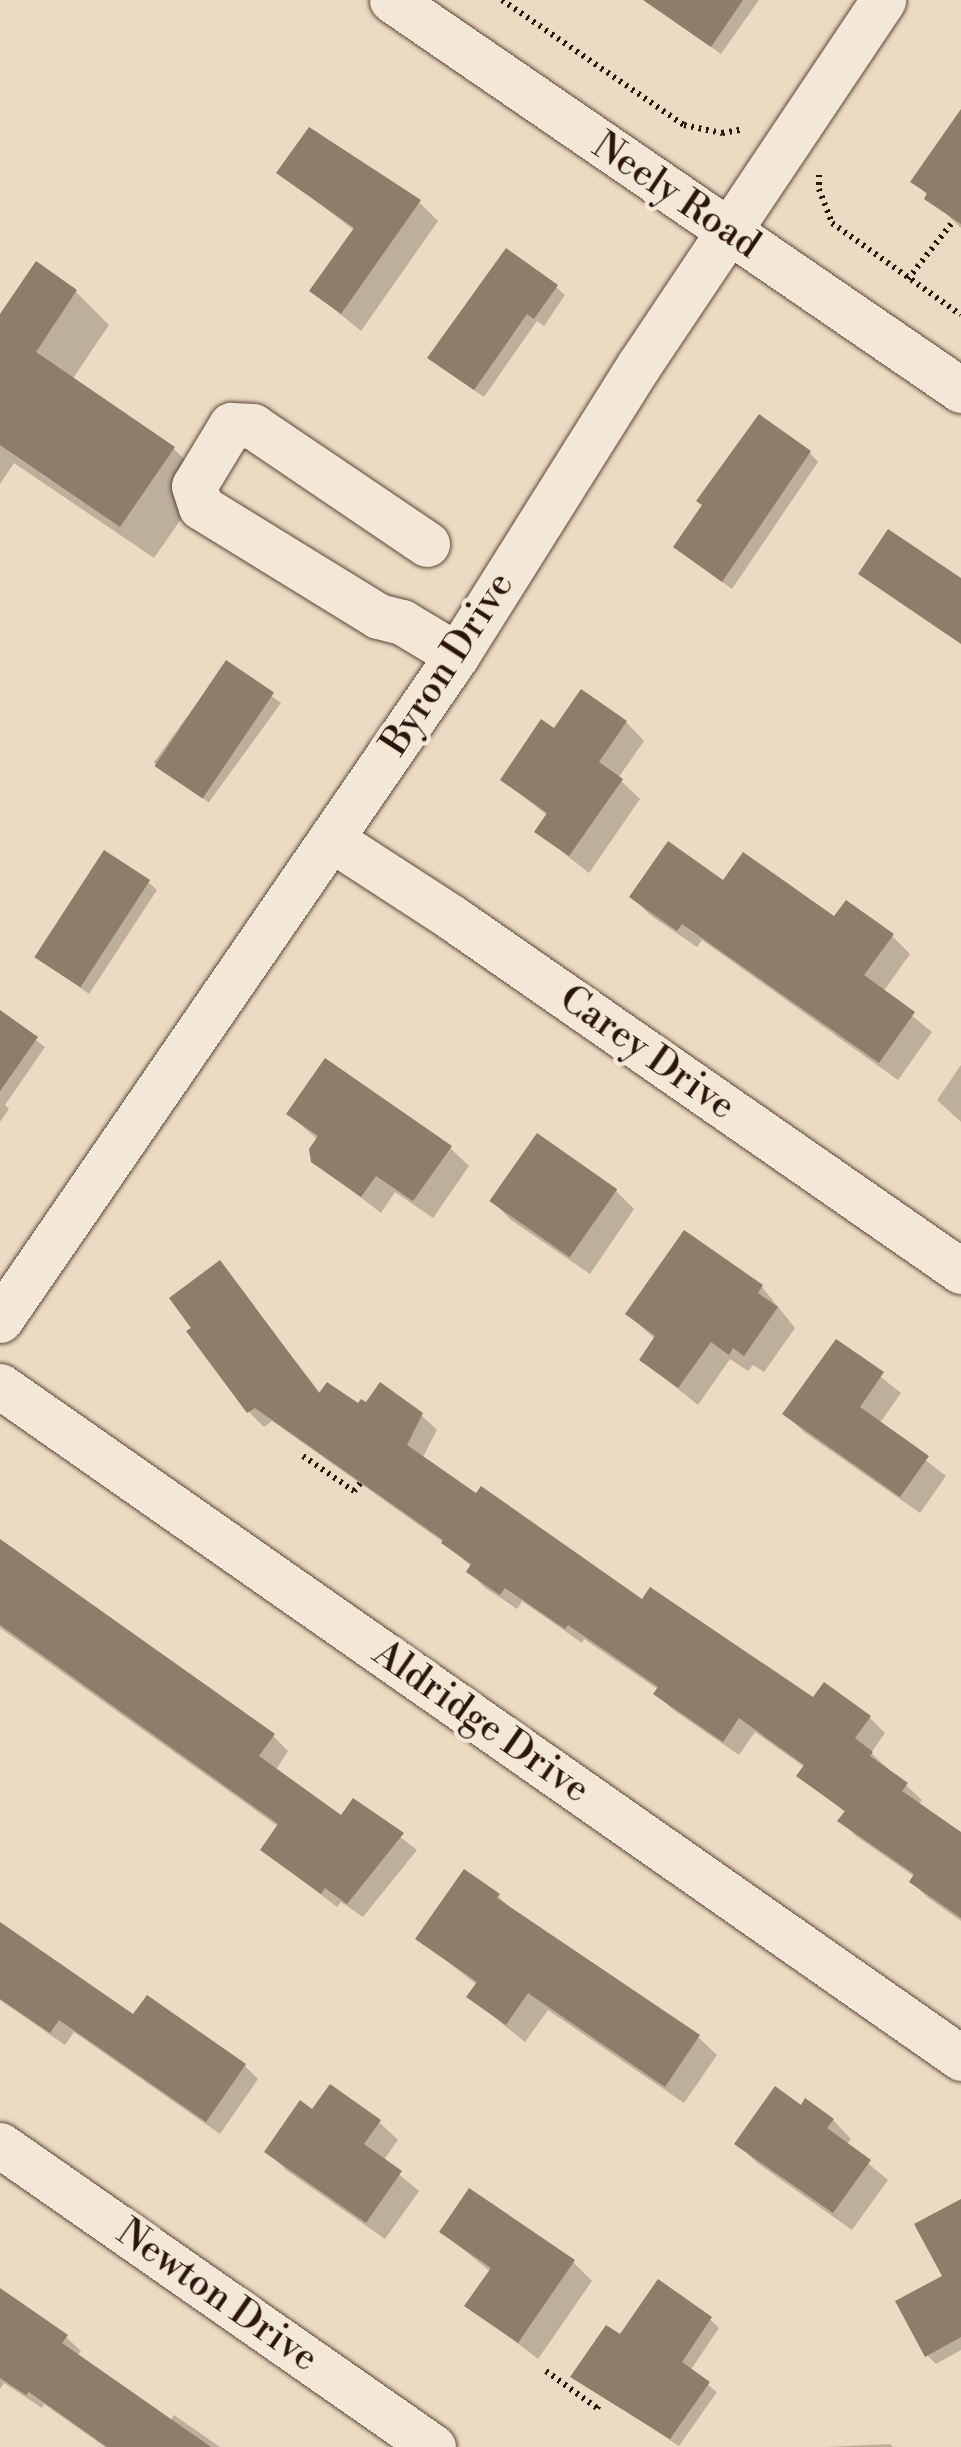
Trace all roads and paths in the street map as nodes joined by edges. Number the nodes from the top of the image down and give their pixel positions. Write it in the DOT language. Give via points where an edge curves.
graph roads {
  1 [pos="392,0"];
  2 [pos="502,0"];
  3 [pos="883,0"];
  4 [pos="759,121"];
  5 [pos="820,167"];
  6 [pos="952,224"];
  7 [pos="728,232"];
  8 [pos="908,279"];
  9 [pos="961,315"];
  10 [pos="961,390"];
  11 [pos="427,544"];
  12 [pos="456,655"];
  13 [pos="331,839"];
  14 [pos="961,1271"];
  15 [pos="0,1320"];
  16 [pos="0,1386"];
  17 [pos="304,1456"];
  18 [pos="363,1480"];
  19 [pos="961,2058"];
  20 [pos="0,2145"];
  21 [pos="546,2371"];
  22 [pos="601,2402"];
  23 [pos="433,2447"];
  1 -- 7 [label="street, Neely Road"];
  2 -- 4 [label="path" via="684,125 722,133"];
  3 -- 7 [label="street, Byron Drive"];
  5 -- 8 [label="path" via="819,189 832,223"];
  6 -- 8 [label="path"];
  7 -- 10 [label="street, Neely Road"];
  7 -- 12 [label="street, Byron Drive"];
  8 -- 9 [label="path"];
  11 -- 12 [label="street" via="253,426 231,425 194,486 201,506 378,616 402,622"];
  12 -- 13 [label="street, Byron Drive"];
  13 -- 14 [label="street, Carey Drive"];
  13 -- 15 [label="street, Byron Drive"];
  16 -- 19 [label="street, Aldridge Drive"];
  17 -- 18 [label="path" via="354,1492"];
  20 -- 23 [label="street, Newton Drive"];
  21 -- 22 [label="path" via="598,2408"];
}
